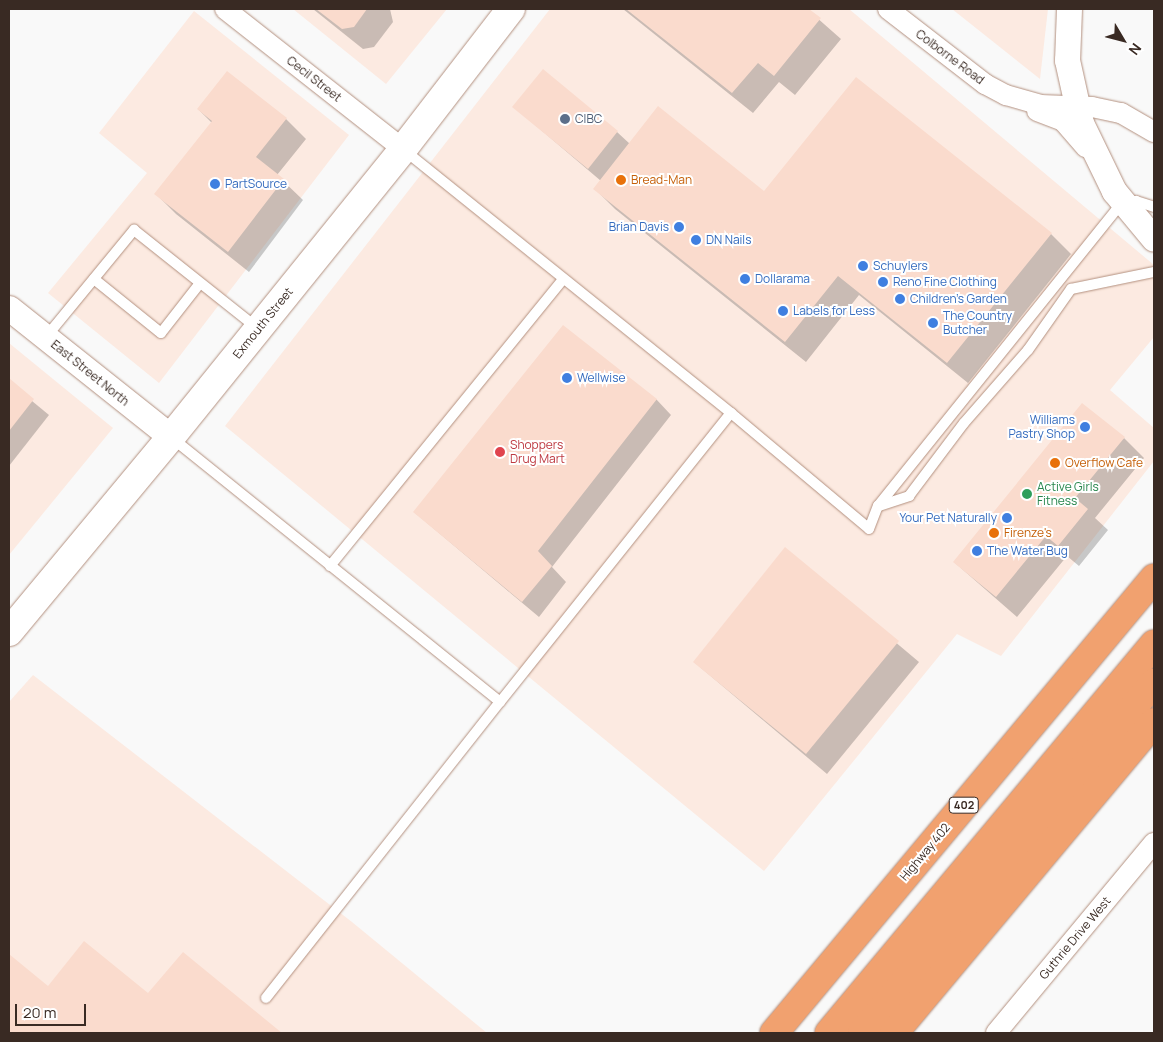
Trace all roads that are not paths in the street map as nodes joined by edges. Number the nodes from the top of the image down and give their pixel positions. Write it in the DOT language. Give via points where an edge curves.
graph roads {
  1 [pos="225,9"];
  2 [pos="511,9"];
  3 [pos="888,9"];
  4 [pos="1069,9"];
  5 [pos="984,84"];
  6 [pos="1076,107"];
  7 [pos="1154,132"];
  8 [pos="403,149"];
  9 [pos="1101,169"];
  10 [pos="1123,204"];
  11 [pos="1154,207"];
  12 [pos="1154,239"];
  13 [pos="1154,272"];
  14 [pos="564,278"];
  15 [pos="94,279"];
  16 [pos="200,283"];
  17 [pos="9,308"];
  18 [pos="258,329"];
  19 [pos="46,337"];
  20 [pos="731,413"];
  21 [pos="171,437"];
  22 [pos="878,506"];
  23 [pos="330,566"];
  24 [pos="1154,578"];
  25 [pos="9,632"];
  26 [pos="1154,644"];
  27 [pos="1154,683"];
  28 [pos="500,702"];
  29 [pos="1154,722"];
  30 [pos="1154,843"];
  31 [pos="266,998"];
  32 [pos="774,1033"];
  33 [pos="829,1033"];
  34 [pos="862,1033"];
  35 [pos="894,1033"];
  36 [pos="996,1033"];
  1 -- 8 [label="street, Cecil Street"];
  2 -- 8 [label="main road, Exmouth Street"];
  3 -- 5 [label="street, Colborne Road"];
  4 -- 6 [label="street" via="1067,60"];
  5 -- 6 [label="street, Colborne Road" via="1022,101"];
  5 -- 9 [label="street" via="1020,106 1063,121"];
  6 -- 7 [label="street, Colborne Road" via="1121,113"];
  6 -- 9 [label="street"];
  8 -- 14 [label="lane"];
  8 -- 18 [label="main road, Exmouth Street"];
  9 -- 10 [label="street"];
  10 -- 11 [label="lane" via="1136,201"];
  10 -- 12 [label="street"];
  10 -- 22 [label="lane" via="1049,289"];
  13 -- 22 [label="lane" via="1071,289 1028,350 964,423 909,496"];
  14 -- 20 [label="lane"];
  14 -- 23 [label="lane"];
  15 -- 16 [label="lane" via="134,230"];
  15 -- 16 [label="lane" via="161,333"];
  15 -- 19 [label="lane"];
  16 -- 18 [label="lane"];
  17 -- 19 [label="street, East Street North"];
  18 -- 21 [label="main road, Exmouth Street"];
  19 -- 21 [label="street, East Street North"];
  20 -- 22 [label="lane" via="869,529"];
  20 -- 28 [label="lane"];
  21 -- 23 [label="lane"];
  21 -- 25 [label="main road, Exmouth Street"];
  23 -- 28 [label="lane"];
  24 -- 32 [label="highway, Highway 402 / 402"];
  26 -- 33 [label="highway"];
  27 -- 34 [label="highway"];
  28 -- 31 [label="lane"];
  29 -- 35 [label="highway"];
  30 -- 36 [label="street, Guthrie Drive West"];
}
